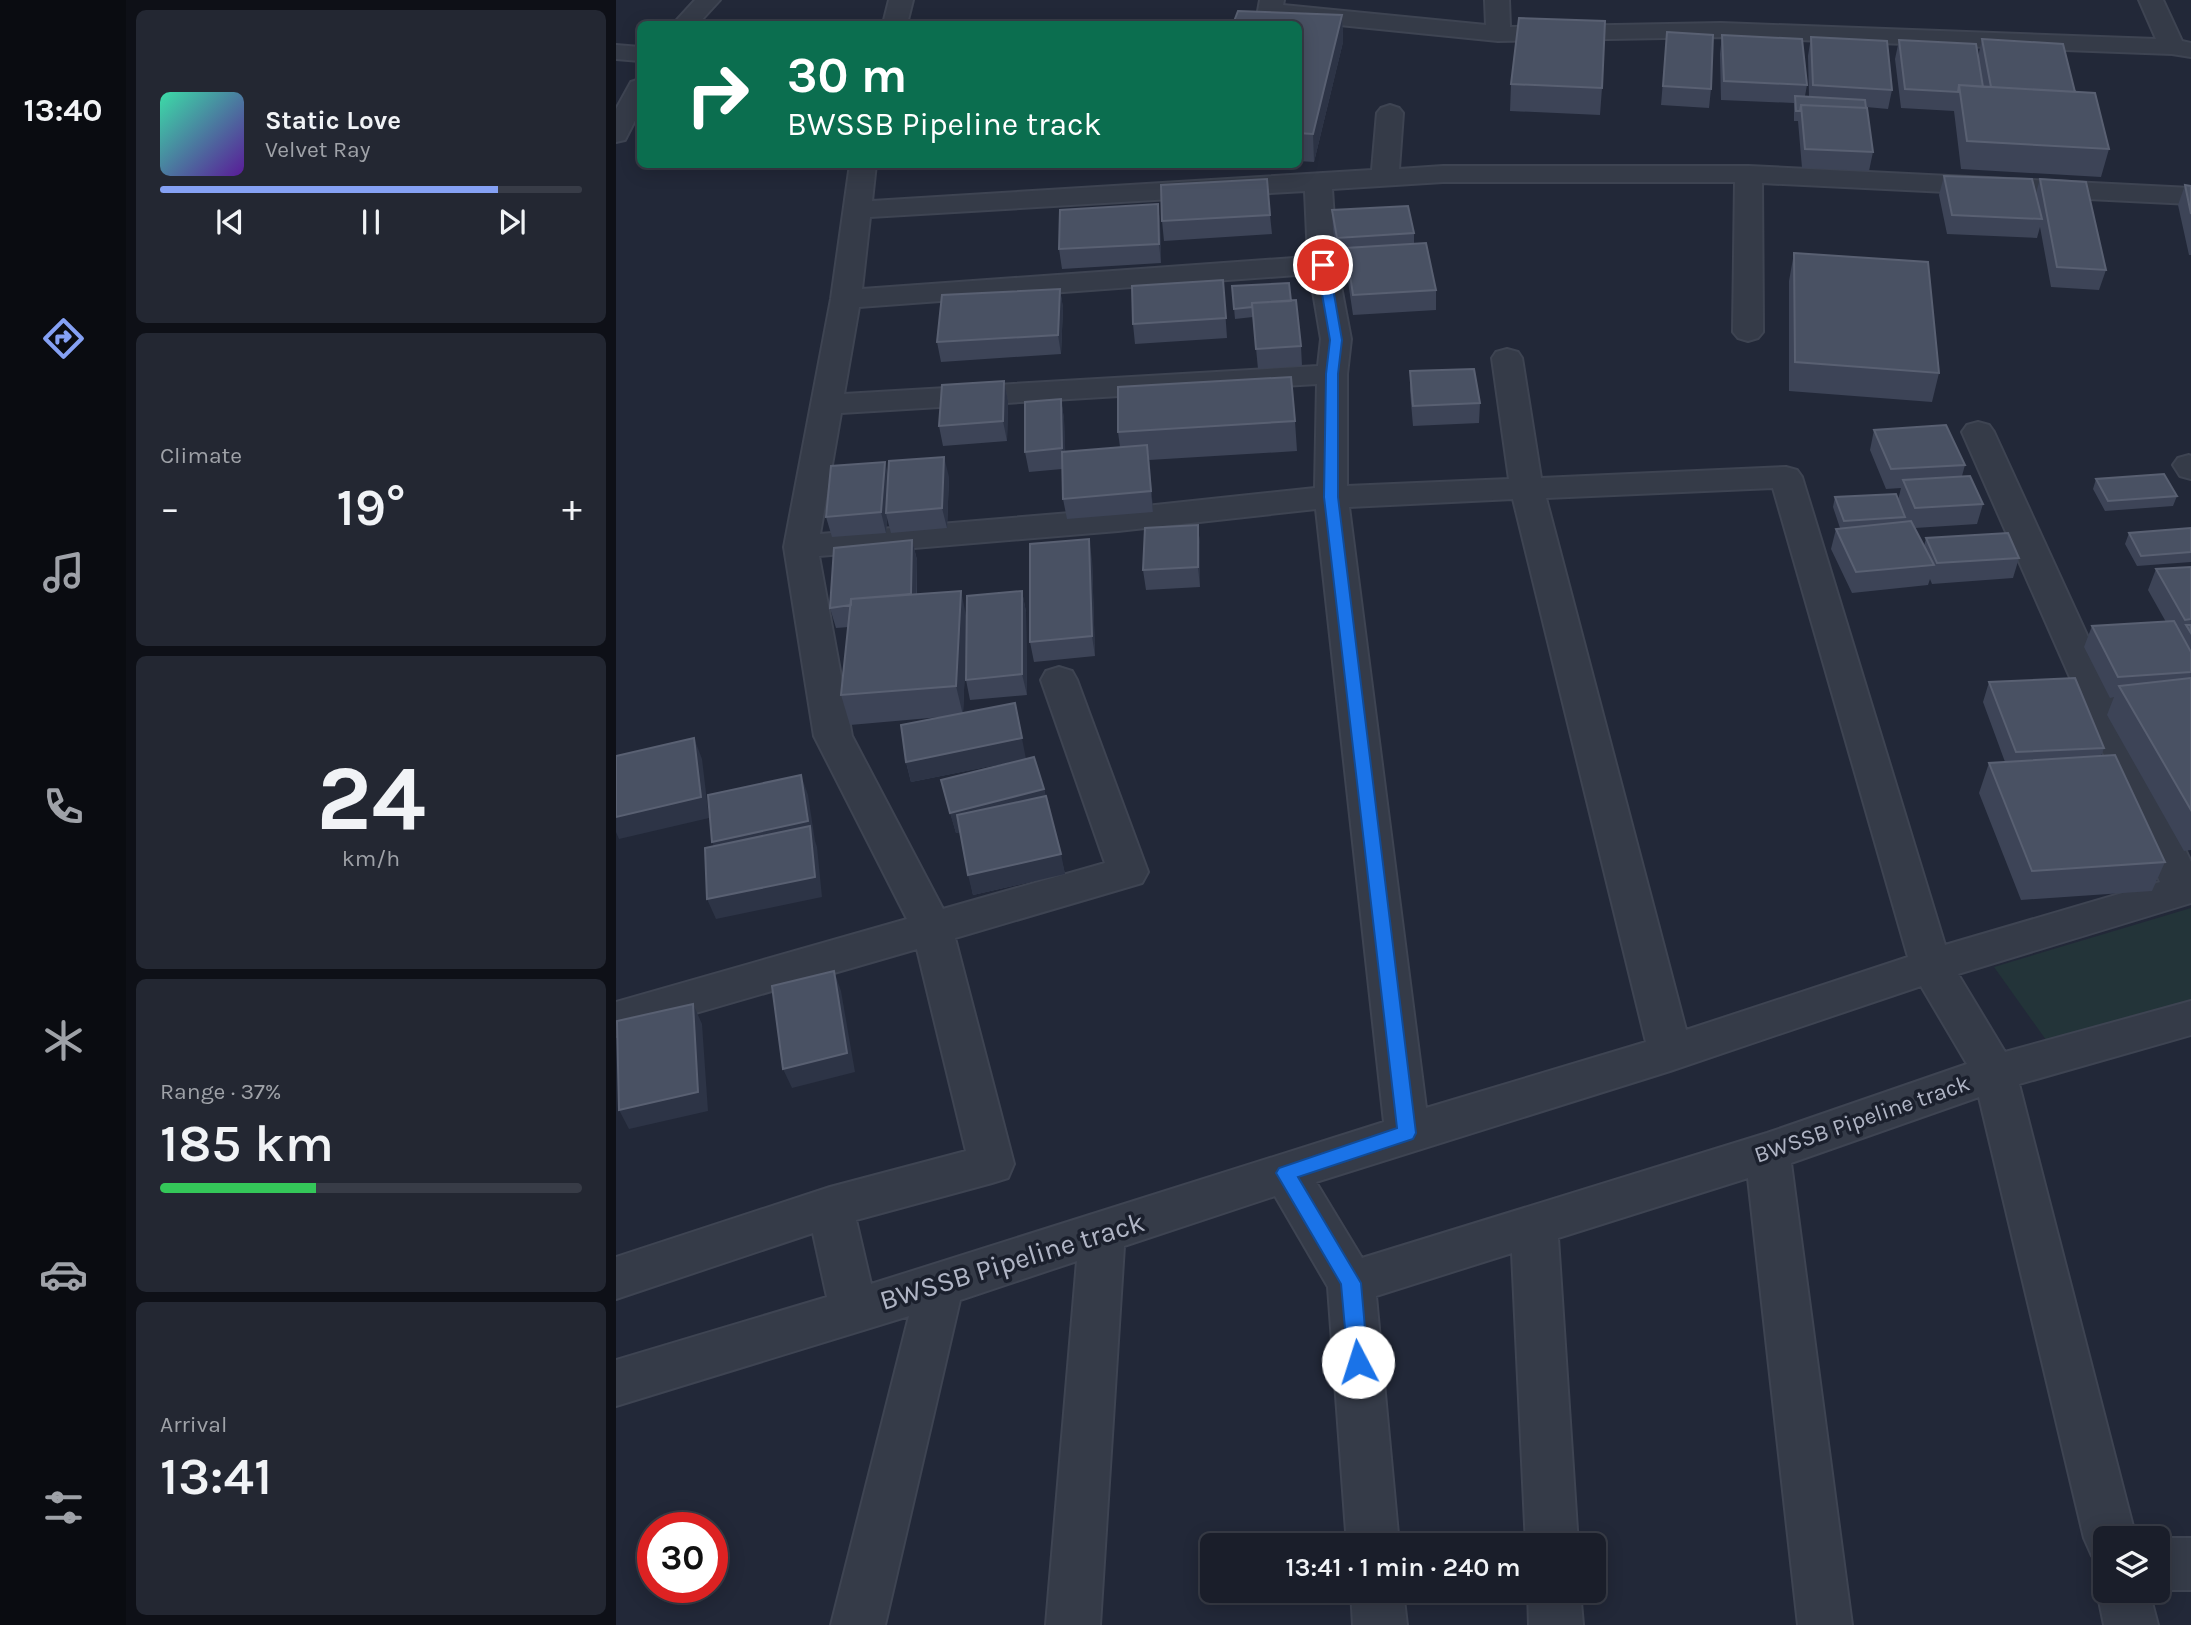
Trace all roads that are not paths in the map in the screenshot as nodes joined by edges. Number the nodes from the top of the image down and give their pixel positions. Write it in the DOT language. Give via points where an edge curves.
graph roads {
  1 [pos="708,0"];
  2 [pos="901,0"];
  3 [pos="1272,0"];
  4 [pos="1497,0"];
  5 [pos="2151,0"];
  6 [pos="688,21"];
  7 [pos="896,21"];
  8 [pos="1498,34"];
  9 [pos="2181,49"];
  10 [pos="616,52"];
  11 [pos="637,54"];
  12 [pos="637,93"];
  13 [pos="1390,113"];
  14 [pos="616,134"];
  15 [pos="862,168"];
  16 [pos="1749,174"];
  17 [pos="1384,177"];
  18 [pos="1318,182"];
  19 [pos="2191,196"];
  20 [pos="856,210"];
  21 [pos="1323,265"];
  22 [pos="846,299"];
  23 [pos="1748,332"];
  24 [pos="1507,358"];
  25 [pos="1332,374"];
  26 [pos="829,404"];
  27 [pos="1978,432"];
  28 [pos="1527,489"];
  29 [pos="1331,497"];
  30 [pos="801,547"];
  31 [pos="1059,680"];
  32 [pos="2188,889"];
  33 [pos="932,928"];
  34 [pos="1931,966"];
  35 [pos="617,1011"];
  36 [pos="2191,1018"];
  37 [pos="1670,1053"];
  38 [pos="1995,1073"];
  39 [pos="1407,1133"];
  40 [pos="1767,1152"];
  41 [pos="1286,1173"];
  42 [pos="830,1207"];
  43 [pos="1534,1226"];
  44 [pos="1102,1233"];
  45 [pos="616,1278"];
  46 [pos="1351,1283"];
  47 [pos="940,1284"];
  48 [pos="854,1310"];
  49 [pos="616,1383"];
  50 [pos="2107,1526"];
  51 [pos="1372,1533"];
  52 [pos="1551,1533"];
  53 [pos="2170,1564"];
  54 [pos="2191,1564"];
  55 [pos="1378,1603"];
  56 [pos="1555,1603"];
  57 [pos="2126,1603"];
  58 [pos="858,1625"];
  59 [pos="1073,1625"];
  60 [pos="1380,1625"];
  61 [pos="1556,1625"];
  62 [pos="1825,1625"];
  63 [pos="2131,1625"];
  1 -- 6 [label="street"];
  2 -- 7 [label="street"];
  3 -- 8 [label="street" via="1270,11"];
  4 -- 8 [label="street"];
  5 -- 9 [label="street"];
  8 -- 9 [label="street" via="1721,30"];
  10 -- 11 [label="street"];
  12 -- 14 [label="street"];
  13 -- 17 [label="street"];
  15 -- 20 [label="street"];
  16 -- 17 [label="street"];
  16 -- 19 [label="street"];
  16 -- 23 [label="street"];
  17 -- 18 [label="street"];
  18 -- 20 [label="street"];
  18 -- 21 [label="street"];
  20 -- 22 [label="street"];
  21 -- 22 [label="street"];
  21 -- 25 [label="street" via="1336,340"];
  22 -- 26 [label="street"];
  24 -- 28 [label="street"];
  25 -- 26 [label="street"];
  25 -- 29 [label="street"];
  26 -- 30 [label="street"];
  27 -- 32 [label="street"];
  28 -- 29 [label="street"];
  28 -- 34 [label="street" via="1786,477"];
  28 -- 37 [label="street"];
  29 -- 30 [label="street"];
  29 -- 39 [label="street"];
  30 -- 33 [label="street" via="833,736"];
  31 -- 33 [label="street" via="1128,872"];
  32 -- 34 [label="street, BWSSB Pipeline track"];
  33 -- 35 [label="street"];
  33 -- 42 [label="street" via="992,1164"];
  34 -- 37 [label="street, BWSSB Pipeline track"];
  34 -- 38 [label="street"];
  36 -- 38 [label="street, BWSSB Pipeline track"];
  37 -- 39 [label="street, BWSSB Pipeline track"];
  38 -- 40 [label="street, BWSSB Pipeline track"];
  38 -- 50 [label="street"];
  39 -- 41 [label="street, BWSSB Pipeline track"];
  40 -- 43 [label="street, BWSSB Pipeline track"];
  40 -- 62 [label="street"];
  41 -- 44 [label="street, BWSSB Pipeline track"];
  41 -- 46 [label="street"];
  42 -- 45 [label="street"];
  42 -- 48 [label="street"];
  43 -- 46 [label="street, BWSSB Pipeline track"];
  43 -- 52 [label="street"];
  44 -- 47 [label="street, BWSSB Pipeline track"];
  44 -- 59 [label="street"];
  46 -- 51 [label="street"];
  47 -- 48 [label="street, BWSSB Pipeline track"];
  47 -- 58 [label="street"];
  48 -- 49 [label="street, BWSSB Pipeline track"];
  53 -- 54 [label="street"];
  55 -- 60 [label="street"];
  56 -- 61 [label="street"];
  57 -- 63 [label="street"];
}
